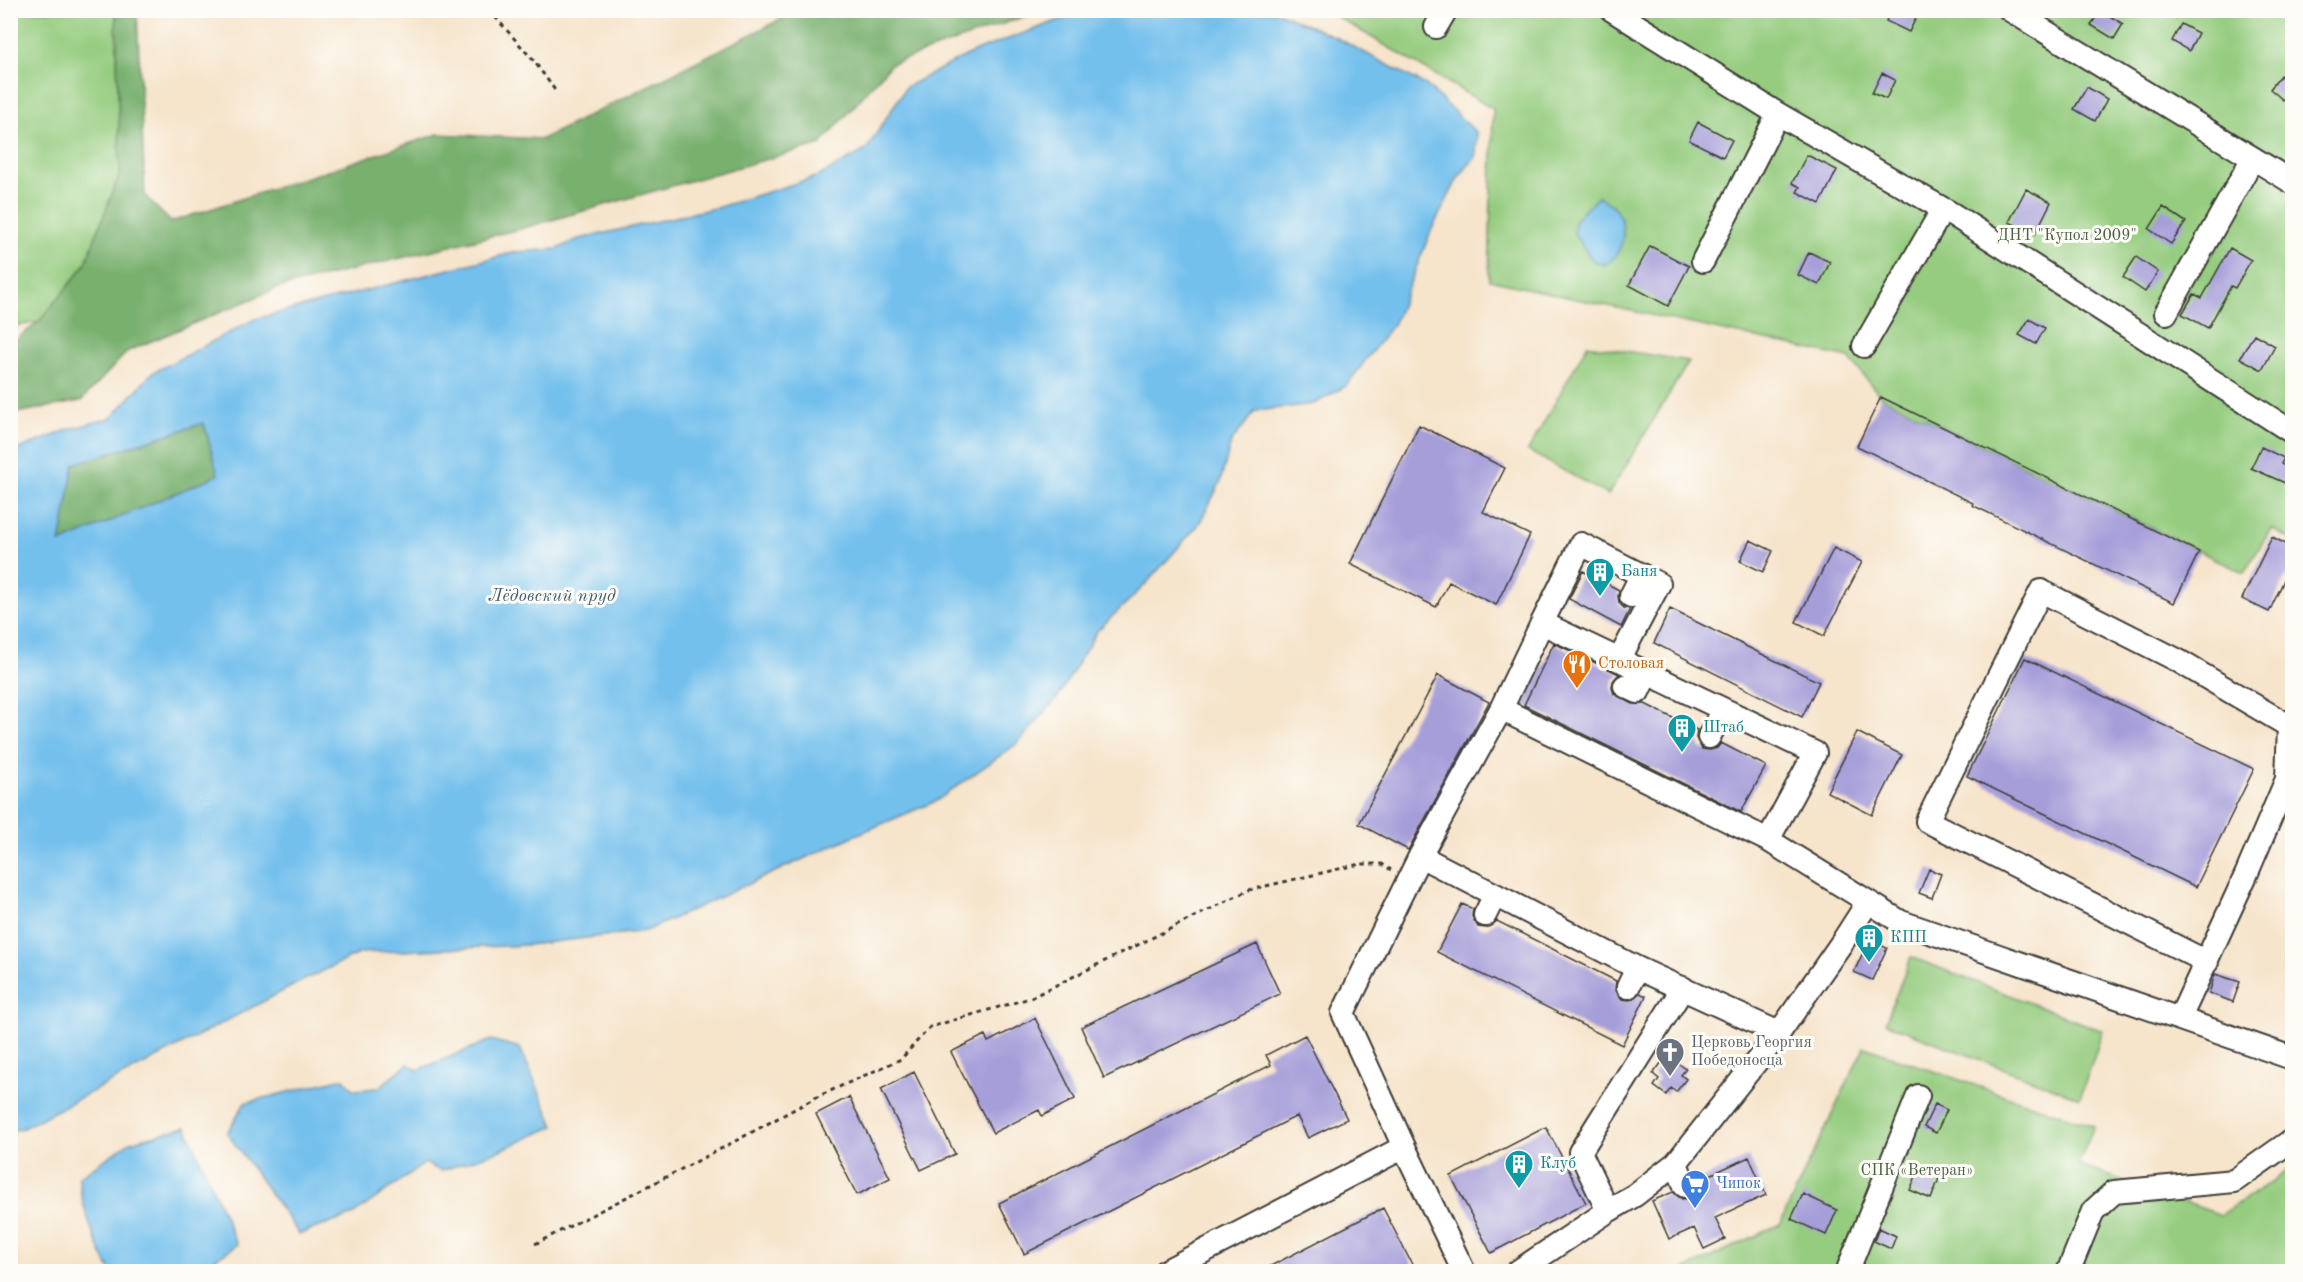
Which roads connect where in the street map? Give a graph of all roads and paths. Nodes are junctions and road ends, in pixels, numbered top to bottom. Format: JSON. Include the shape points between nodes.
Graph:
{"nodes":[{"id":1,"x":489,"y":10,"type":"edge"},
{"id":2,"x":1612,"y":10,"type":"edge"},
{"id":3,"x":2010,"y":10,"type":"edge"},
{"id":4,"x":557,"y":93,"type":"dead end"},
{"id":5,"x":1778,"y":114,"type":"junction"},
{"id":6,"x":2253,"y":158,"type":"junction"},
{"id":7,"x":2292,"y":182,"type":"edge"},
{"id":8,"x":1943,"y":209,"type":"junction"},
{"id":9,"x":1703,"y":261,"type":"dead end"},
{"id":10,"x":2166,"y":313,"type":"dead end"},
{"id":11,"x":1864,"y":346,"type":"dead end"},
{"id":12,"x":2292,"y":432,"type":"edge"},
{"id":13,"x":1542,"y":623,"type":"junction"},
{"id":14,"x":1619,"y":660,"type":"junction"},
{"id":15,"x":1647,"y":673,"type":"junction"},
{"id":16,"x":1624,"y":686,"type":"dead end"},
{"id":17,"x":1500,"y":710,"type":"junction"},
{"id":18,"x":1723,"y":710,"type":"junction"},
{"id":19,"x":1709,"y":737,"type":"dead end"},
{"id":20,"x":1768,"y":840,"type":"junction"},
{"id":21,"x":1420,"y":856,"type":"junction"},
{"id":22,"x":1408,"y":880,"type":"junction"},
{"id":23,"x":1495,"y":895,"type":"junction"},
{"id":24,"x":1868,"y":902,"type":"junction"},
{"id":25,"x":1485,"y":915,"type":"dead end"},
{"id":26,"x":2207,"y":962,"type":"junction"},
{"id":27,"x":1683,"y":988,"type":"junction"},
{"id":28,"x":2180,"y":1018,"type":"junction"},
{"id":29,"x":1779,"y":1033,"type":"junction"},
{"id":30,"x":2292,"y":1058,"type":"edge"},
{"id":31,"x":1918,"y":1096,"type":"dead end"},
{"id":32,"x":2292,"y":1140,"type":"edge"},
{"id":33,"x":1404,"y":1147,"type":"junction"},
{"id":34,"x":1676,"y":1163,"type":"junction"},
{"id":35,"x":1685,"y":1186,"type":"dead end"},
{"id":36,"x":1608,"y":1211,"type":"junction"},
{"id":37,"x":536,"y":1244,"type":"dead end"},
{"id":38,"x":1164,"y":1272,"type":"edge"},
{"id":39,"x":1464,"y":1272,"type":"edge"},
{"id":40,"x":1517,"y":1272,"type":"edge"},
{"id":41,"x":1847,"y":1272,"type":"edge"},
{"id":42,"x":2067,"y":1272,"type":"edge"}],
"edges":[{"from":1,"to":4,"type":"path"},
{"from":2,"to":5,"type":"street"},
{"from":3,"to":6,"type":"street"},
{"from":5,"to":8,"type":"street"},
{"from":5,"to":9,"type":"street"},
{"from":6,"to":7,"type":"street"},
{"from":6,"to":10,"type":"street"},
{"from":8,"to":11,"type":"street"},
{"from":8,"to":12,"type":"street"},
{"from":13,"to":14,"type":"street"},
{"from":13,"to":14,"type":"street","via":[[1571,572],[1581,544],[1636,586],[1659,584]]},
{"from":13,"to":17,"type":"street","via":[[1537,655]]},
{"from":14,"to":15,"type":"street"},
{"from":15,"to":16,"type":"street","via":[[1638,692]]},
{"from":15,"to":18,"type":"street"},
{"from":17,"to":20,"type":"street","via":[[1538,721]]},
{"from":17,"to":21,"type":"street"},
{"from":18,"to":19,"type":"street"},
{"from":18,"to":20,"type":"street","via":[[1815,753]]},
{"from":20,"to":24,"type":"street"},
{"from":21,"to":22,"type":"street"},
{"from":21,"to":23,"type":"street"},
{"from":22,"to":33,"type":"street","via":[[1343,1013]]},
{"from":22,"to":37,"type":"path","via":[[1382,864],[1360,864],[1249,890],[1030,998],[930,1027],[901,1059],[819,1096]]},
{"from":23,"to":25,"type":"street"},
{"from":23,"to":27,"type":"street","via":[[1633,977]]},
{"from":24,"to":28,"type":"street","via":[[1901,922]]},
{"from":24,"to":29,"type":"street"},
{"from":26,"to":26,"type":"street","via":[[2287,779],[2289,726],[2177,660],[2041,591],[1927,820]]},
{"from":26,"to":28,"type":"street"},
{"from":27,"to":29,"type":"street"},
{"from":27,"to":36,"type":"street","via":[[1581,1152],[1577,1165]]},
{"from":28,"to":30,"type":"street"},
{"from":29,"to":34,"type":"street"},
{"from":31,"to":41,"type":"street"},
{"from":32,"to":42,"type":"street","via":[[2234,1182],[2114,1192],[2093,1211]]},
{"from":33,"to":38,"type":"street"},
{"from":33,"to":39,"type":"street"},
{"from":34,"to":35,"type":"street"},
{"from":34,"to":36,"type":"street"},
{"from":36,"to":40,"type":"street"}]}
